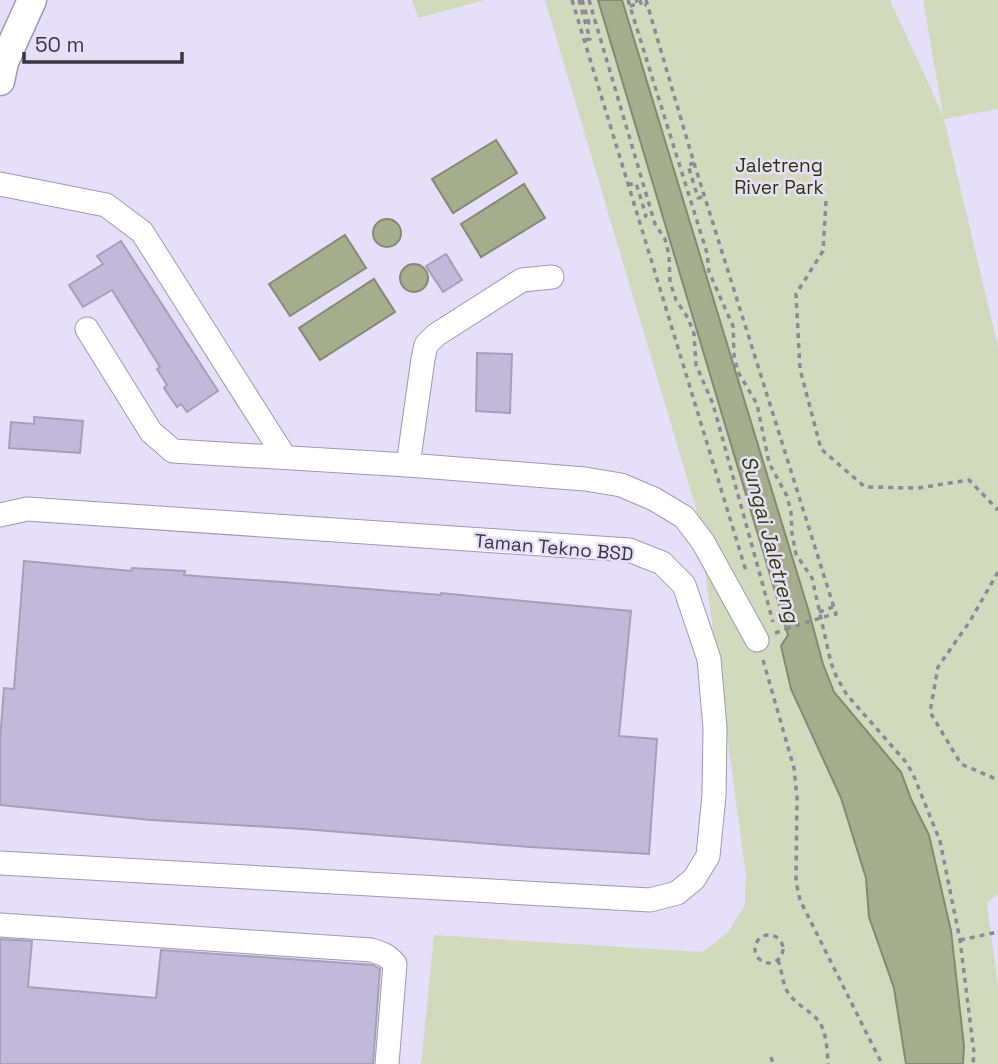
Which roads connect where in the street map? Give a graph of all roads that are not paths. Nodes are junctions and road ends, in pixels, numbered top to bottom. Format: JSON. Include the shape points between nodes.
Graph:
{"nodes":[{"id":1,"x":32,"y":0,"type":"edge"},
{"id":2,"x":0,"y":81,"type":"edge"},
{"id":3,"x":0,"y":184,"type":"edge"},
{"id":4,"x":552,"y":277,"type":"dead end"},
{"id":5,"x":87,"y":329,"type":"dead end"},
{"id":6,"x":284,"y":456,"type":"junction"},
{"id":7,"x":408,"y":465,"type":"junction"},
{"id":8,"x":0,"y":515,"type":"edge"},
{"id":9,"x":767,"y":636,"type":"road end"},
{"id":10,"x":0,"y":863,"type":"edge"},
{"id":11,"x":0,"y":925,"type":"edge"},
{"id":12,"x":387,"y":1064,"type":"edge"}],
"edges":[{"from":1,"to":2,"type":"main road"},
{"from":3,"to":6,"type":"lane","via":[[106,205],[142,232]]},
{"from":4,"to":7,"type":"lane","via":[[522,280],[426,345]]},
{"from":5,"to":6,"type":"lane","via":[[151,432],[173,451]]},
{"from":6,"to":7,"type":"lane"},
{"from":7,"to":9,"type":"lane","via":[[585,479],[621,485],[654,499],[684,517]]},
{"from":8,"to":10,"type":"lane","name":"Taman Tekno BSD","via":[[27,509],[629,550],[662,562],[684,585],[709,659],[715,729],[708,856],[694,879],[677,893],[650,900]]},
{"from":11,"to":12,"type":"lane","via":[[382,953],[395,964]]}]}
